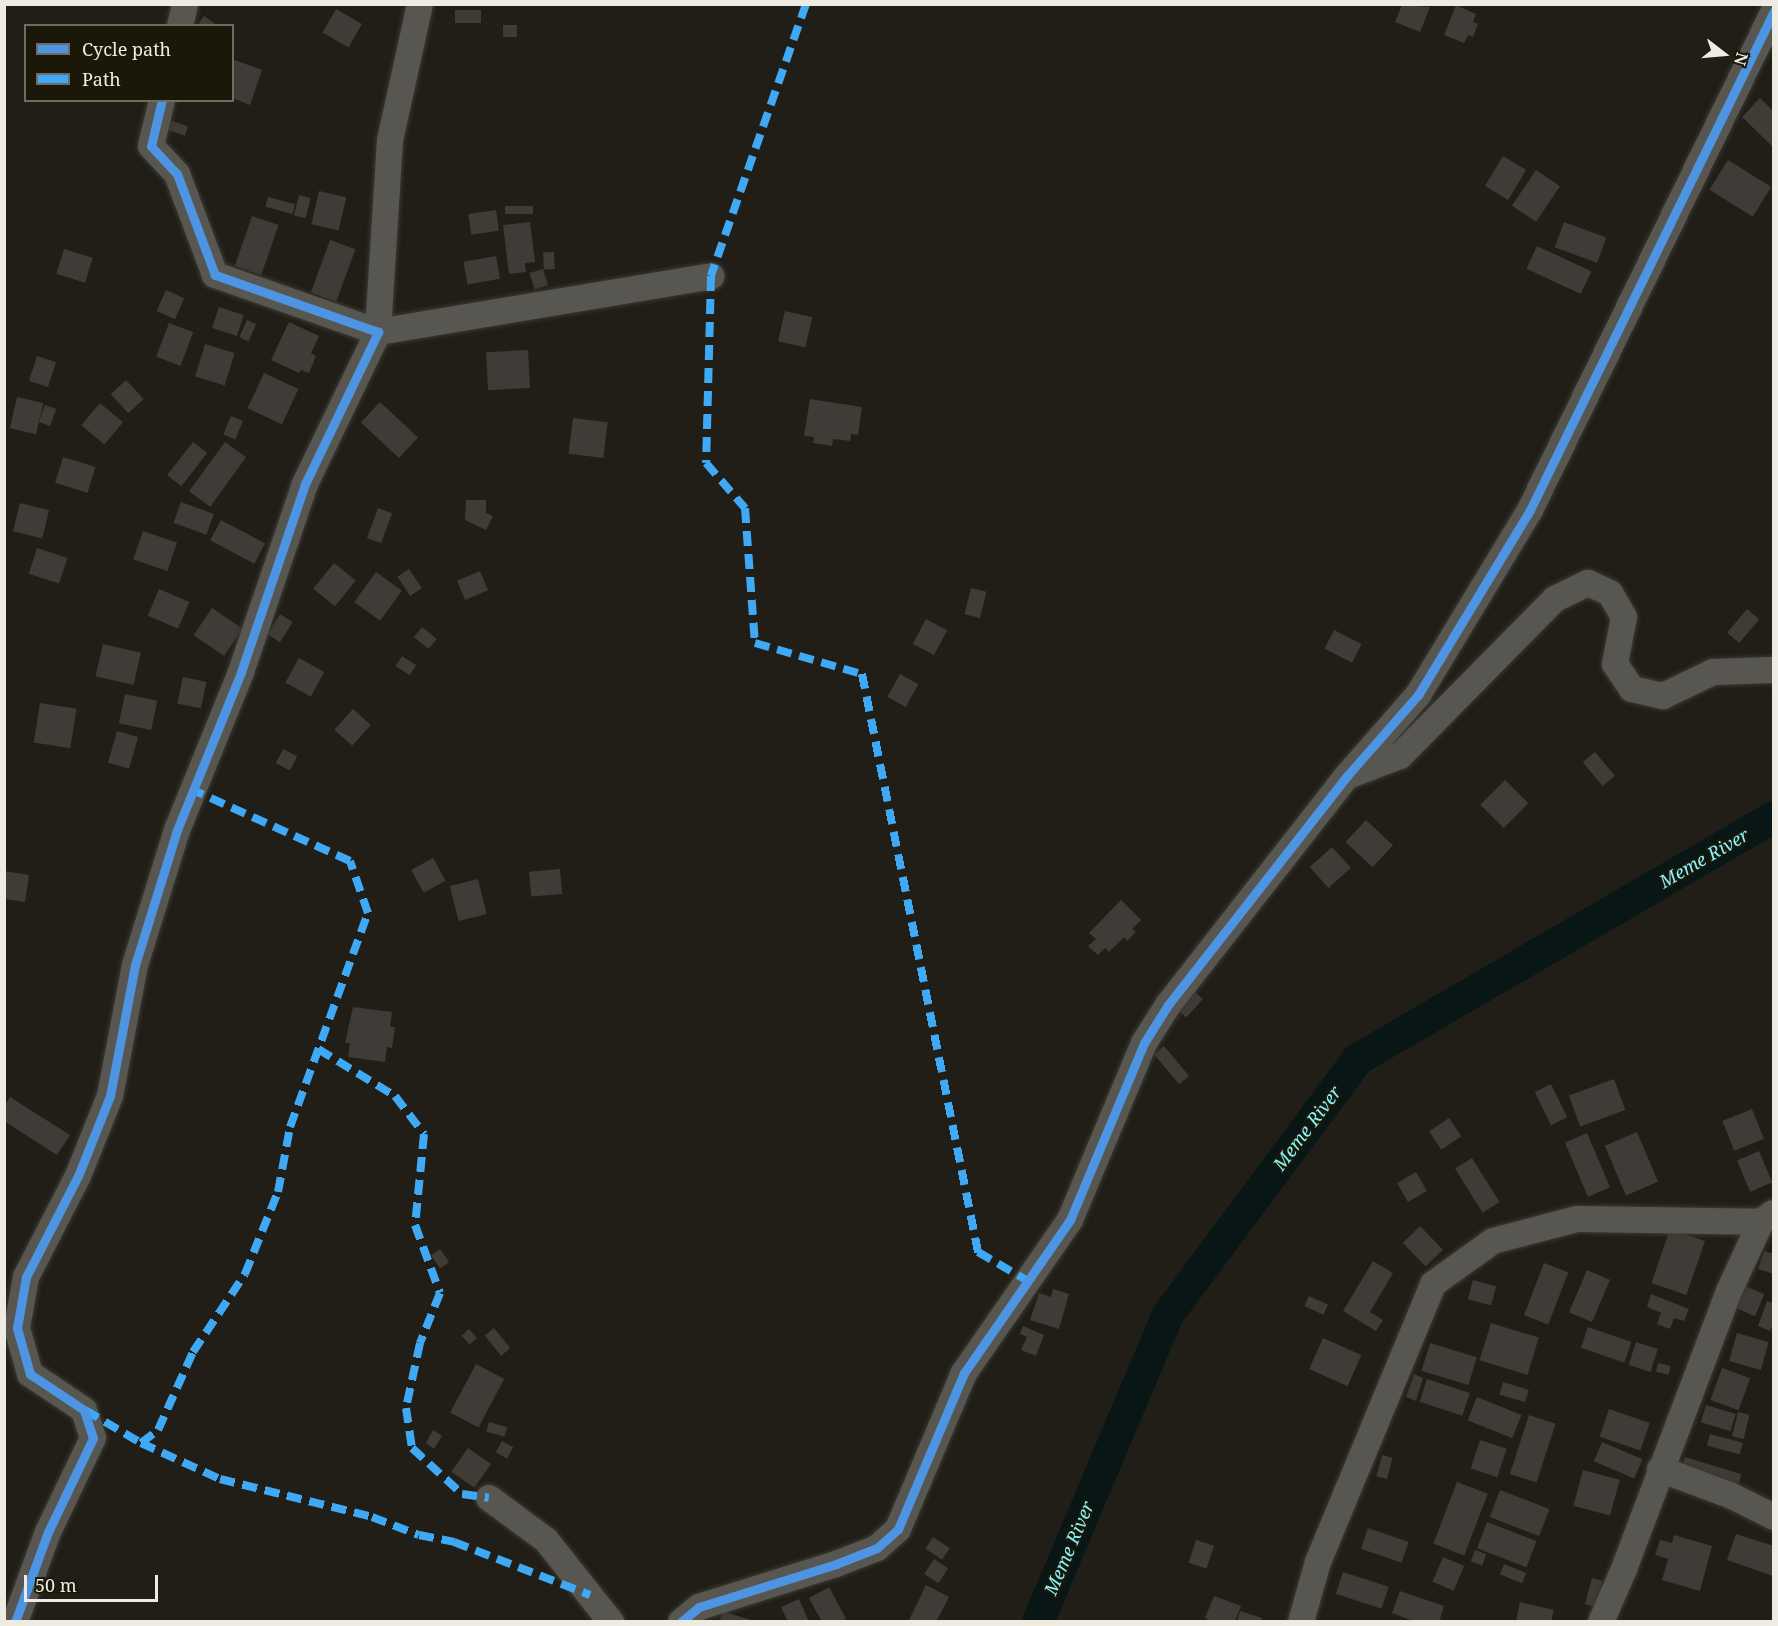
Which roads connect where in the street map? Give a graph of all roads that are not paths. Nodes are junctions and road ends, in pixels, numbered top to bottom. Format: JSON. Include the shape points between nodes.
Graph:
{"nodes":[{"id":1,"x":185,"y":4,"type":"edge"},
{"id":2,"x":420,"y":4,"type":"edge"},
{"id":3,"x":1773,"y":11,"type":"edge"},
{"id":4,"x":180,"y":24,"type":"edge"},
{"id":5,"x":162,"y":102,"type":"edge"},
{"id":6,"x":711,"y":276,"type":"dead end"},
{"id":7,"x":378,"y":332,"type":"junction"},
{"id":8,"x":1773,"y":670,"type":"edge"},
{"id":9,"x":1347,"y":776,"type":"junction"},
{"id":10,"x":1767,"y":1217,"type":"edge"},
{"id":11,"x":1660,"y":1469,"type":"junction"},
{"id":12,"x":489,"y":1498,"type":"dead end"},
{"id":13,"x":1773,"y":1517,"type":"edge"},
{"id":14,"x":15,"y":1622,"type":"edge"},
{"id":15,"x":611,"y":1622,"type":"edge"},
{"id":16,"x":681,"y":1622,"type":"edge"},
{"id":17,"x":1301,"y":1622,"type":"edge"},
{"id":18,"x":1601,"y":1622,"type":"edge"}],
"edges":[{"from":1,"to":4,"type":"street"},
{"from":2,"to":7,"type":"street","via":[[390,140]]},
{"from":3,"to":9,"type":"street","via":[[1530,510],[1418,694]]},
{"from":5,"to":7,"type":"street","via":[[151,146],[177,174],[215,275]]},
{"from":6,"to":7,"type":"street"},
{"from":7,"to":14,"type":"street","via":[[305,484],[241,672],[177,830],[135,965],[110,1096],[78,1176],[26,1277],[17,1328],[30,1374],[84,1410],[93,1438],[48,1532]]},
{"from":8,"to":9,"type":"street","via":[[1713,672],[1663,696],[1632,689],[1615,664],[1624,617],[1610,593],[1588,583],[1555,599],[1400,756]]},
{"from":9,"to":16,"type":"street","via":[[1168,1005],[1144,1043],[1070,1220],[964,1373],[898,1528],[877,1548],[699,1607]]},
{"from":10,"to":11,"type":"street","via":[[1729,1291]]},
{"from":10,"to":17,"type":"street","via":[[1577,1219],[1493,1241],[1433,1284],[1318,1562]]},
{"from":11,"to":13,"type":"street","via":[[1732,1496]]},
{"from":11,"to":18,"type":"street"},
{"from":12,"to":15,"type":"street","via":[[546,1540]]}]}
